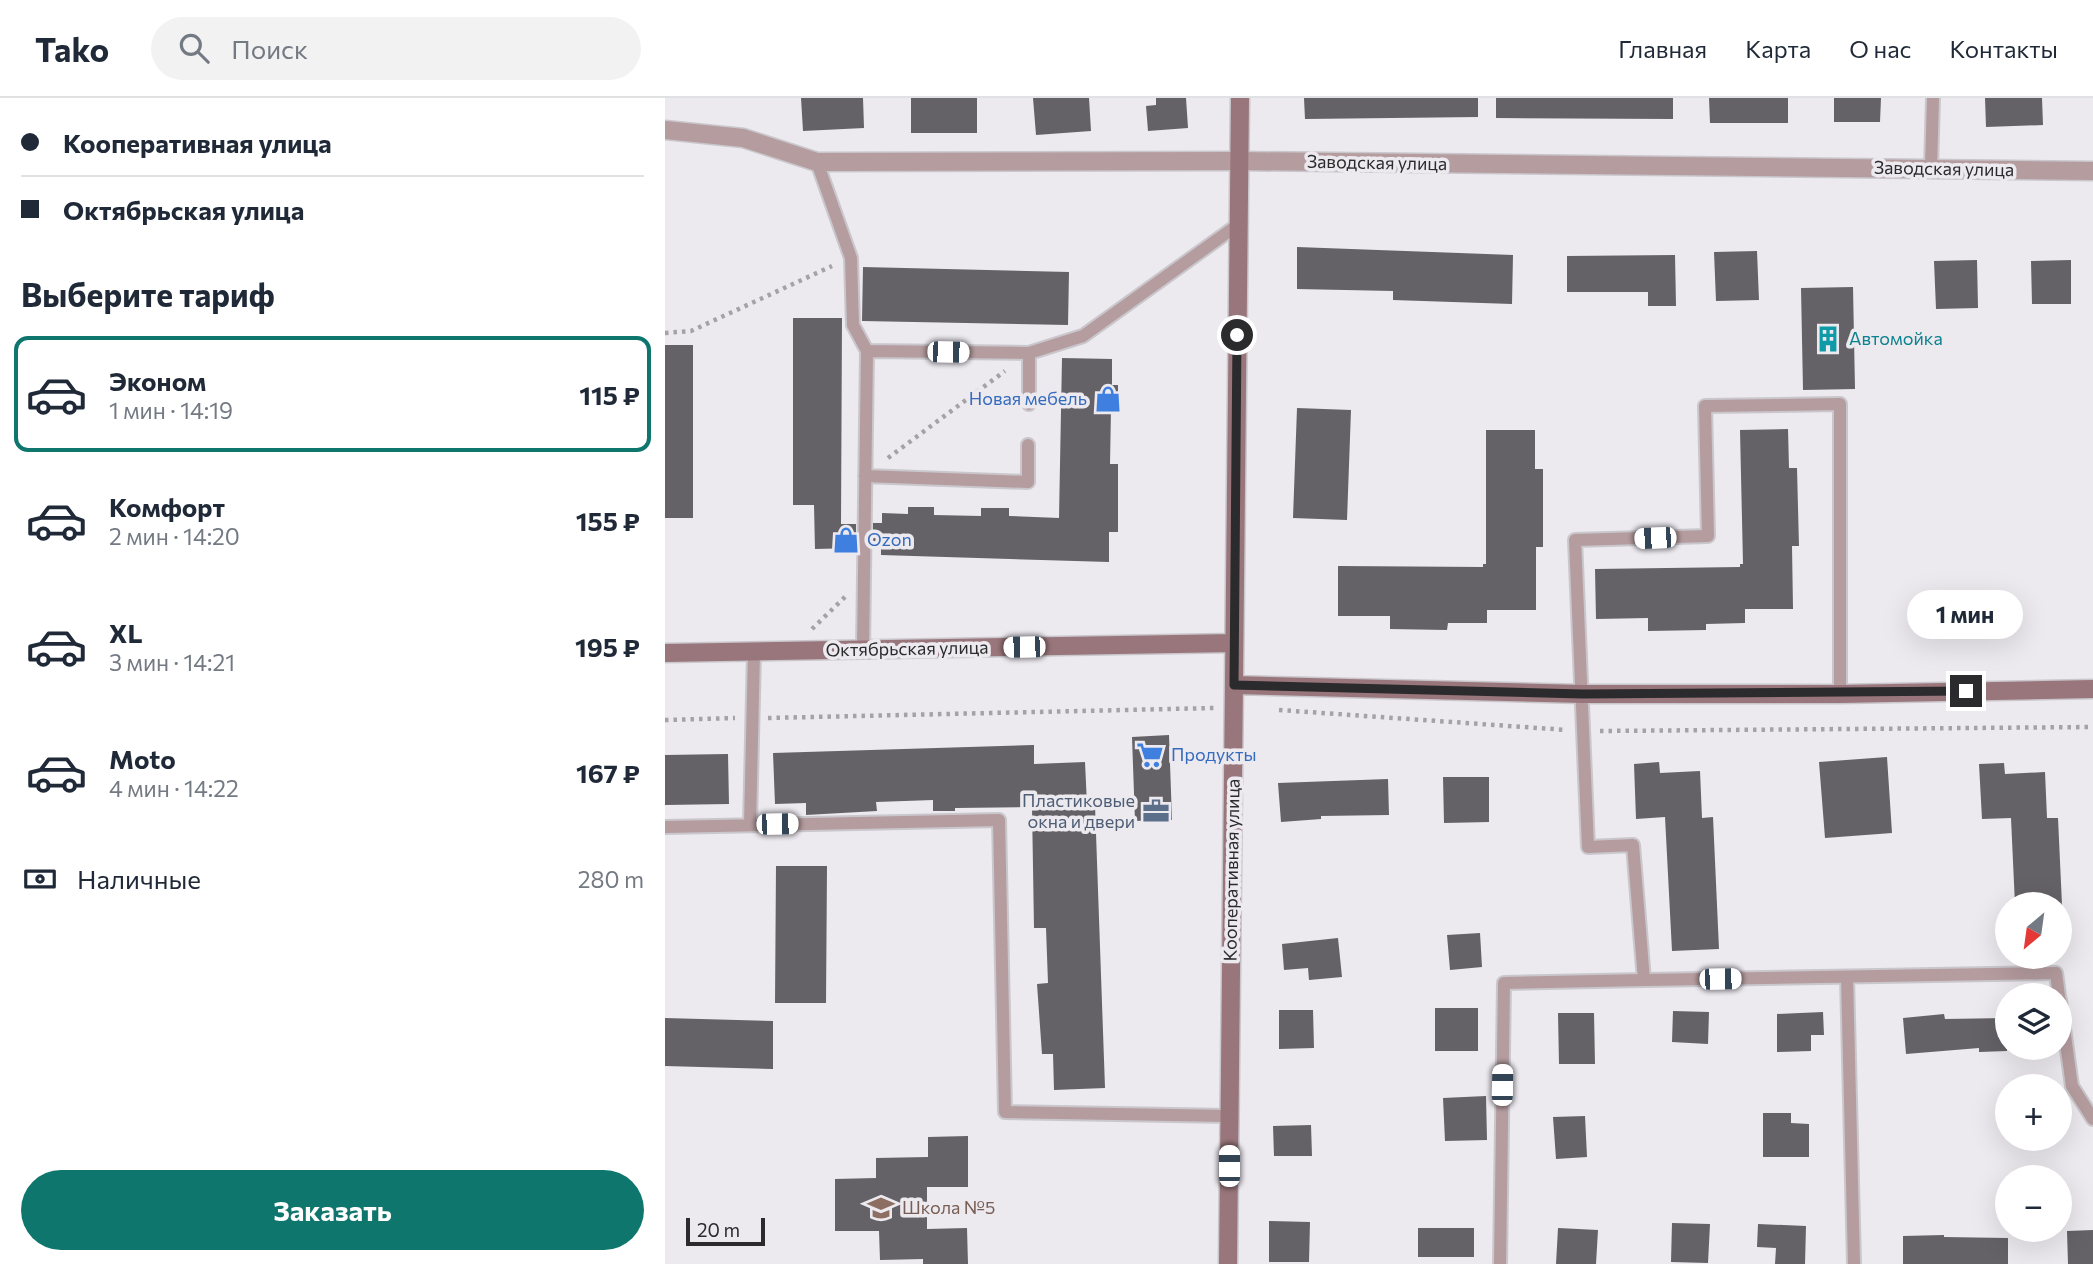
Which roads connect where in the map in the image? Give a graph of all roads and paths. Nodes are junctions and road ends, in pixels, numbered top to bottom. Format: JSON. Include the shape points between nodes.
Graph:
{"nodes":[{"id":1,"x":1240,"y":98,"type":"edge"},
{"id":2,"x":1933,"y":98,"type":"edge"},
{"id":3,"x":665,"y":130,"type":"edge"},
{"id":4,"x":817,"y":162,"type":"junction"},
{"id":5,"x":1239,"y":162,"type":"junction"},
{"id":6,"x":1931,"y":167,"type":"junction"},
{"id":7,"x":2093,"y":171,"type":"edge"},
{"id":8,"x":1239,"y":223,"type":"junction"},
{"id":9,"x":851,"y":258,"type":"junction"},
{"id":10,"x":665,"y":333,"type":"edge"},
{"id":11,"x":867,"y":351,"type":"junction"},
{"id":12,"x":1029,"y":353,"type":"junction"},
{"id":13,"x":1029,"y":404,"type":"dead end"},
{"id":14,"x":1028,"y":445,"type":"dead end"},
{"id":15,"x":865,"y":475,"type":"junction"},
{"id":16,"x":864,"y":578,"type":"junction"},
{"id":17,"x":1234,"y":643,"type":"junction"},
{"id":18,"x":863,"y":650,"type":"junction"},
{"id":19,"x":754,"y":652,"type":"junction"},
{"id":20,"x":789,"y":652,"type":"junction"},
{"id":21,"x":665,"y":653,"type":"edge"},
{"id":22,"x":1234,"y":685,"type":"junction"},
{"id":23,"x":2093,"y":689,"type":"edge"},
{"id":24,"x":1583,"y":694,"type":"junction"},
{"id":25,"x":1840,"y":694,"type":"junction"},
{"id":26,"x":1234,"y":707,"type":"junction"},
{"id":27,"x":1274,"y":710,"type":"dead end"},
{"id":28,"x":753,"y":718,"type":"junction"},
{"id":29,"x":665,"y":720,"type":"edge"},
{"id":30,"x":2093,"y":727,"type":"edge"},
{"id":31,"x":1584,"y":731,"type":"junction"},
{"id":32,"x":750,"y":825,"type":"junction"},
{"id":33,"x":665,"y":827,"type":"edge"},
{"id":34,"x":1847,"y":977,"type":"junction"},
{"id":35,"x":1644,"y":980,"type":"junction"},
{"id":36,"x":2057,"y":983,"type":"edge"},
{"id":37,"x":2068,"y":1060,"type":"edge"},
{"id":38,"x":1229,"y":1116,"type":"junction"},
{"id":39,"x":2093,"y":1119,"type":"edge"},
{"id":40,"x":1228,"y":1264,"type":"edge"},
{"id":41,"x":1500,"y":1264,"type":"edge"},
{"id":42,"x":1854,"y":1264,"type":"edge"}],
"edges":[{"from":1,"to":5,"type":"street","name":"Кооперативная улица"},
{"from":2,"to":6,"type":"lane"},
{"from":3,"to":4,"type":"street","name":"Заводская улица","via":[[743,138]]},
{"from":4,"to":5,"type":"street","name":"Заводская улица"},
{"from":4,"to":9,"type":"lane"},
{"from":5,"to":6,"type":"street","name":"Заводская улица"},
{"from":5,"to":8,"type":"street","name":"Кооперативная улица"},
{"from":6,"to":7,"type":"street","name":"Заводская улица"},
{"from":8,"to":12,"type":"lane","via":[[1083,336]]},
{"from":8,"to":17,"type":"street","name":"Кооперативная улица"},
{"from":9,"to":10,"type":"path","via":[[691,331]]},
{"from":9,"to":11,"type":"lane","via":[[853,325]]},
{"from":11,"to":12,"type":"lane"},
{"from":11,"to":15,"type":"lane"},
{"from":12,"to":13,"type":"lane"},
{"from":12,"to":15,"type":"path"},
{"from":14,"to":15,"type":"lane","via":[[1028,482]]},
{"from":15,"to":16,"type":"lane"},
{"from":16,"to":18,"type":"lane"},
{"from":16,"to":20,"type":"path"},
{"from":17,"to":18,"type":"street","name":"Октябрьская улица"},
{"from":17,"to":22,"type":"street","name":"Кооперативная улица"},
{"from":18,"to":20,"type":"street","name":"Октябрьская улица"},
{"from":19,"to":20,"type":"street","name":"Октябрьская улица"},
{"from":19,"to":21,"type":"street","name":"Октябрьская улица"},
{"from":19,"to":28,"type":"lane"},
{"from":22,"to":24,"type":"street"},
{"from":22,"to":26,"type":"street","name":"Кооперативная улица"},
{"from":23,"to":25,"type":"street"},
{"from":24,"to":25,"type":"street"},
{"from":24,"to":25,"type":"lane","via":[[1575,540],[1708,536],[1705,406],[1840,404]]},
{"from":24,"to":31,"type":"lane"},
{"from":26,"to":28,"type":"path"},
{"from":26,"to":38,"type":"street","name":"Кооперативная улица"},
{"from":27,"to":31,"type":"path"},
{"from":28,"to":29,"type":"path"},
{"from":28,"to":32,"type":"lane"},
{"from":30,"to":31,"type":"path"},
{"from":31,"to":35,"type":"lane","via":[[1588,847],[1633,845]]},
{"from":32,"to":33,"type":"lane"},
{"from":32,"to":38,"type":"lane","via":[[999,820],[1005,1112]]},
{"from":34,"to":35,"type":"lane"},
{"from":34,"to":36,"type":"lane","via":[[2056,973]]},
{"from":34,"to":42,"type":"lane"},
{"from":35,"to":41,"type":"lane","via":[[1504,982]]},
{"from":37,"to":39,"type":"lane","via":[[2072,1086]]},
{"from":38,"to":40,"type":"street","name":"Кооперативная улица"}]}
